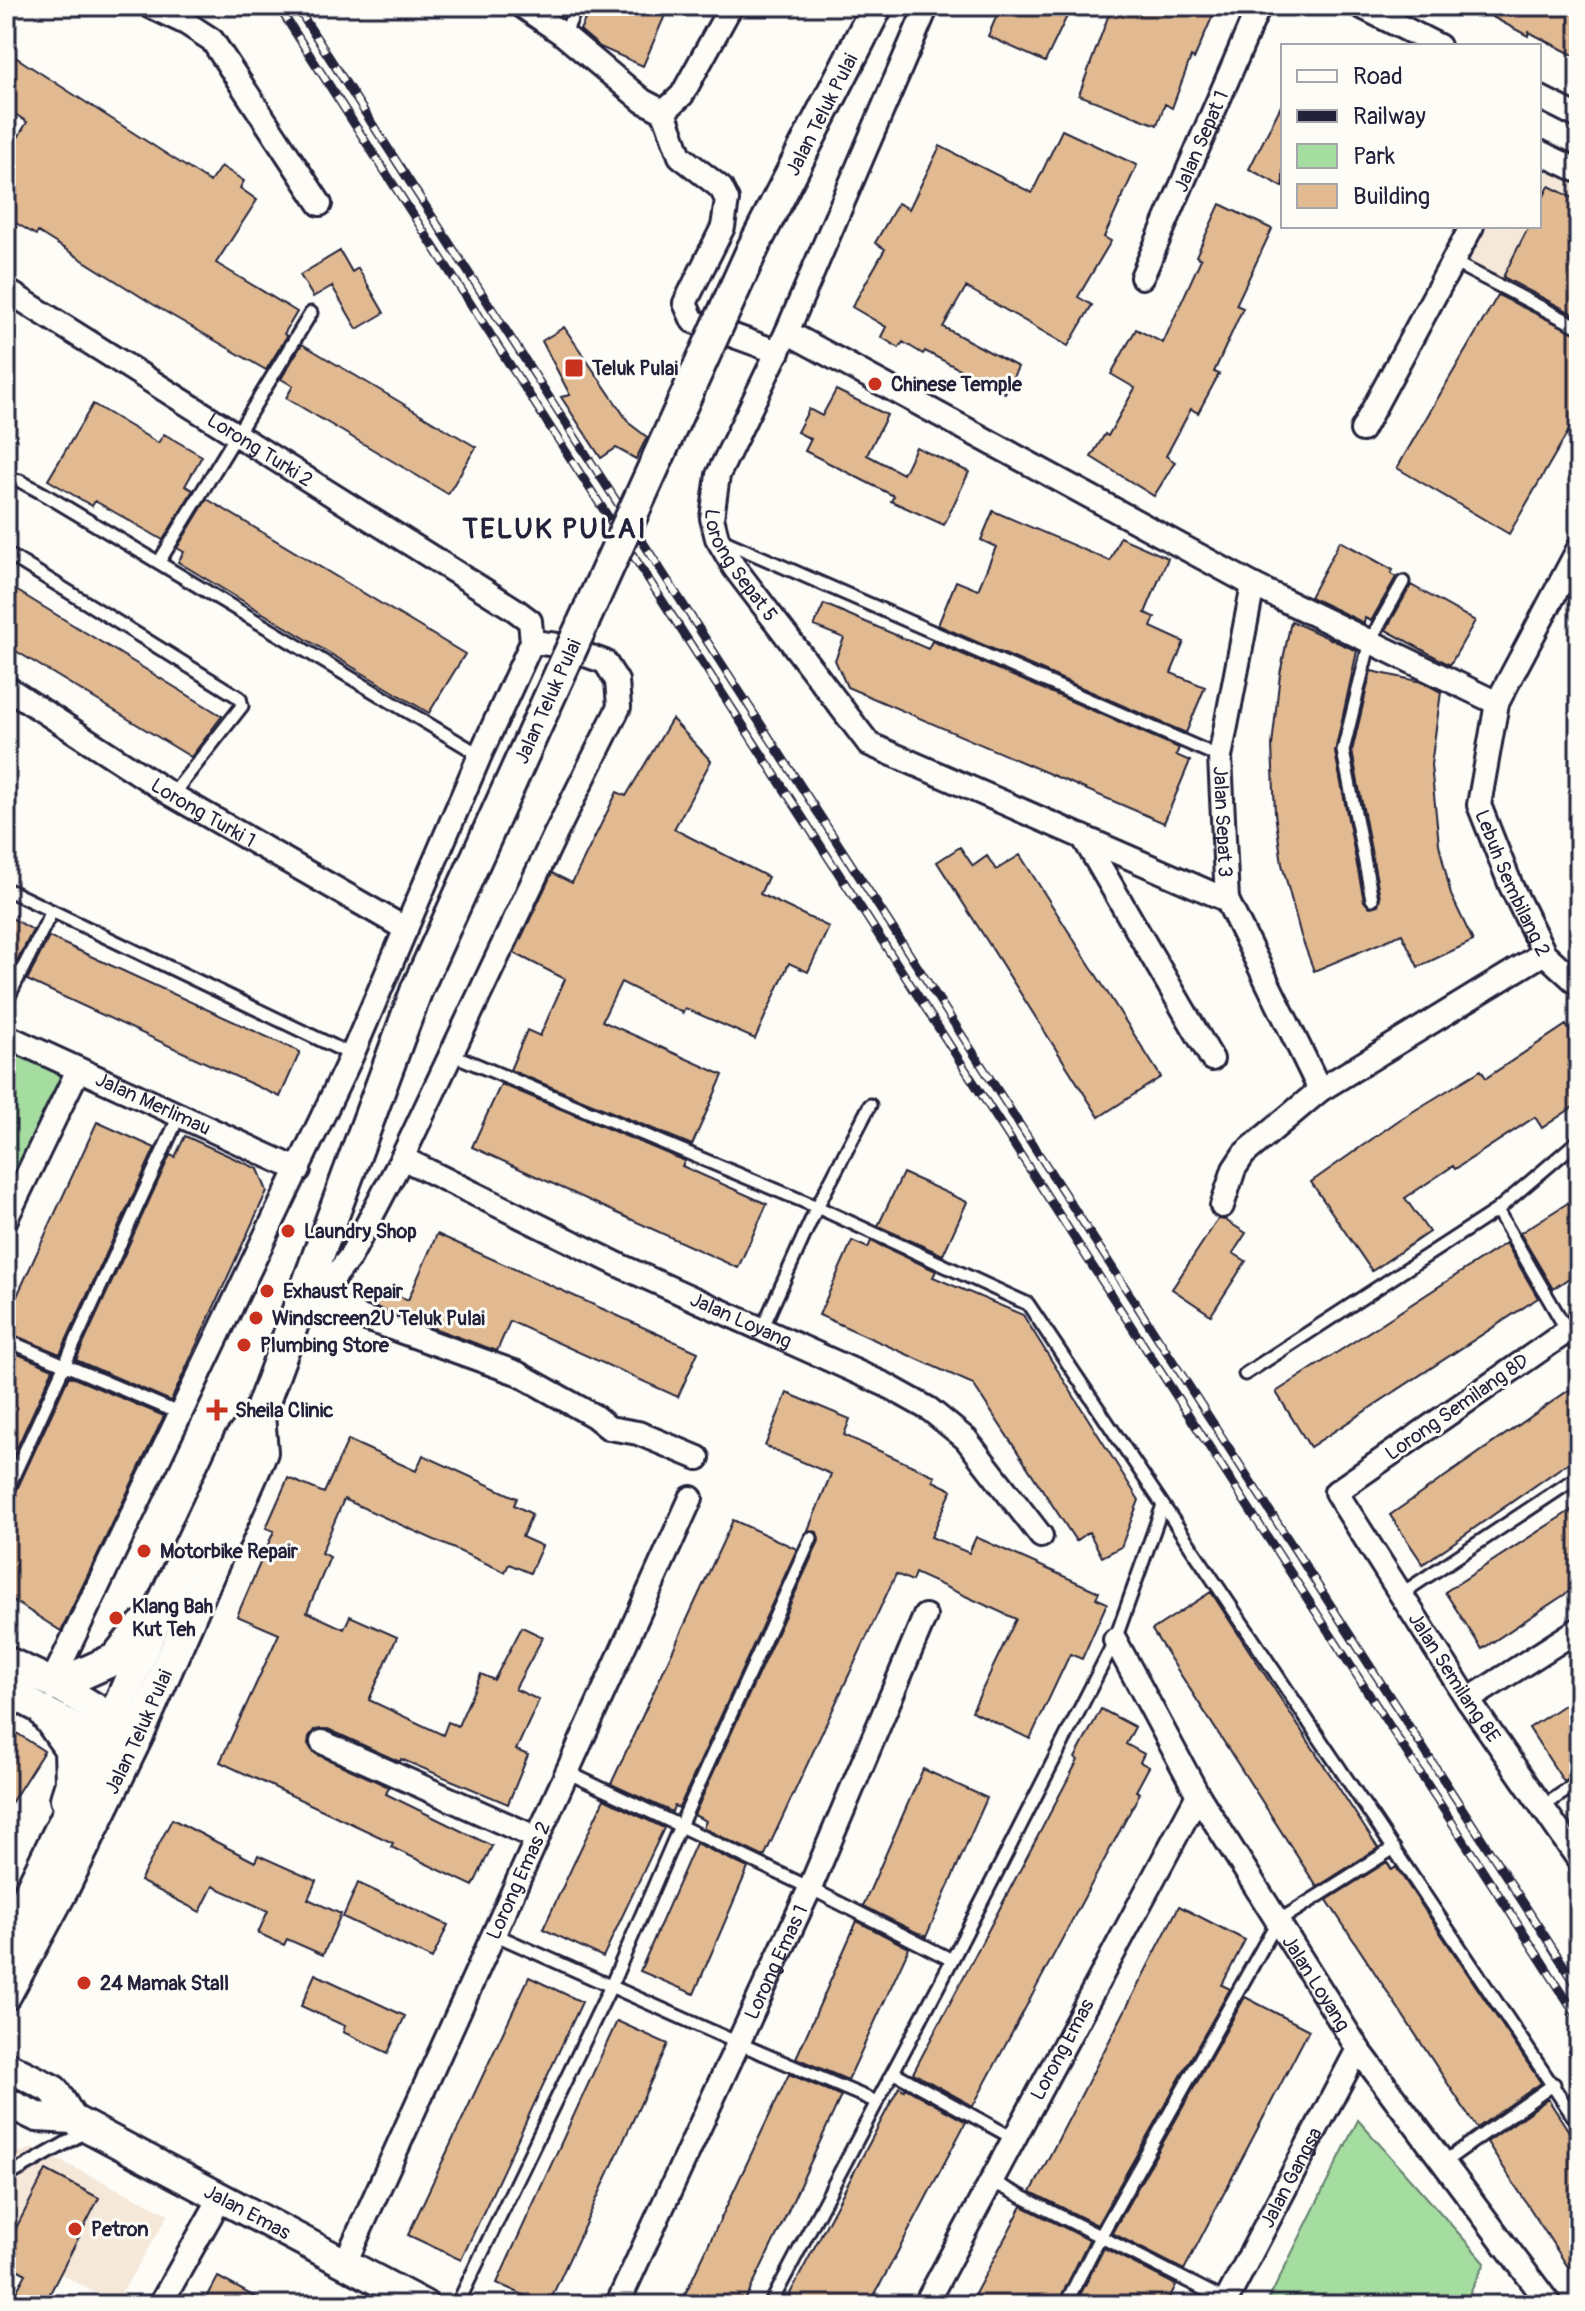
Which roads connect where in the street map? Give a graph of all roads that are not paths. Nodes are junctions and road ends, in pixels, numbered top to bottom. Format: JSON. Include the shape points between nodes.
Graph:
{"nodes":[{"id":1,"x":150,"y":6,"type":"edge"},
{"id":2,"x":522,"y":6,"type":"edge"},
{"id":3,"x":577,"y":6,"type":"edge"},
{"id":4,"x":731,"y":6,"type":"edge"},
{"id":5,"x":877,"y":6,"type":"edge"},
{"id":6,"x":927,"y":6,"type":"edge"},
{"id":7,"x":1259,"y":6,"type":"edge"},
{"id":8,"x":1360,"y":6,"type":"edge"},
{"id":9,"x":564,"y":35,"type":"junction"},
{"id":10,"x":1435,"y":44,"type":"edge"},
{"id":11,"x":1541,"y":98,"type":"edge"},
{"id":12,"x":664,"y":112,"type":"junction"},
{"id":13,"x":1579,"y":117,"type":"edge"},
{"id":14,"x":1541,"y":153,"type":"edge"},
{"id":15,"x":1579,"y":171,"type":"edge"},
{"id":16,"x":320,"y":204,"type":"dead end"},
{"id":17,"x":1471,"y":228,"type":"edge"},
{"id":18,"x":1453,"y":262,"type":"junction"},
{"id":19,"x":1142,"y":277,"type":"dead end"},
{"id":20,"x":6,"y":290,"type":"edge"},
{"id":21,"x":311,"y":313,"type":"dead end"},
{"id":22,"x":1579,"y":327,"type":"edge"},
{"id":23,"x":782,"y":342,"type":"junction"},
{"id":24,"x":1362,"y":430,"type":"dead end"},
{"id":25,"x":238,"y":436,"type":"junction"},
{"id":26,"x":6,"y":479,"type":"edge"},
{"id":27,"x":717,"y":538,"type":"junction"},
{"id":28,"x":6,"y":553,"type":"edge"},
{"id":29,"x":1577,"y":558,"type":"edge"},
{"id":30,"x":159,"y":562,"type":"junction"},
{"id":31,"x":1403,"y":582,"type":"dead end"},
{"id":32,"x":1253,"y":585,"type":"junction"},
{"id":33,"x":1370,"y":641,"type":"junction"},
{"id":34,"x":532,"y":642,"type":"junction"},
{"id":35,"x":6,"y":687,"type":"edge"},
{"id":36,"x":1497,"y":703,"type":"junction"},
{"id":37,"x":480,"y":755,"type":"junction"},
{"id":38,"x":1220,"y":757,"type":"junction"},
{"id":39,"x":172,"y":795,"type":"junction"},
{"id":40,"x":1083,"y":837,"type":"junction"},
{"id":41,"x":6,"y":889,"type":"edge"},
{"id":42,"x":1372,"y":899,"type":"dead end"},
{"id":43,"x":1227,"y":900,"type":"junction"},
{"id":44,"x":52,"y":911,"type":"junction"},
{"id":45,"x":406,"y":929,"type":"junction"},
{"id":46,"x":1544,"y":953,"type":"junction"},
{"id":47,"x":1579,"y":985,"type":"edge"},
{"id":48,"x":6,"y":1002,"type":"edge"},
{"id":49,"x":6,"y":1036,"type":"edge"},
{"id":50,"x":451,"y":1054,"type":"junction"},
{"id":51,"x":352,"y":1055,"type":"junction"},
{"id":52,"x":1212,"y":1059,"type":"dead end"},
{"id":53,"x":78,"y":1070,"type":"junction"},
{"id":54,"x":1320,"y":1090,"type":"junction"},
{"id":55,"x":870,"y":1105,"type":"dead end"},
{"id":56,"x":179,"y":1116,"type":"junction"},
{"id":57,"x":1579,"y":1140,"type":"edge"},
{"id":58,"x":402,"y":1158,"type":"junction"},
{"id":59,"x":299,"y":1170,"type":"junction"},
{"id":60,"x":1222,"y":1206,"type":"dead end"},
{"id":61,"x":817,"y":1207,"type":"junction"},
{"id":62,"x":1497,"y":1210,"type":"junction"},
{"id":63,"x":6,"y":1219,"type":"edge"},
{"id":64,"x":316,"y":1301,"type":"junction"},
{"id":65,"x":1573,"y":1327,"type":"edge"},
{"id":66,"x":762,"y":1329,"type":"junction"},
{"id":67,"x":288,"y":1337,"type":"junction"},
{"id":68,"x":6,"y":1340,"type":"edge"},
{"id":69,"x":1579,"y":1351,"type":"edge"},
{"id":70,"x":63,"y":1365,"type":"junction"},
{"id":71,"x":1245,"y":1374,"type":"dead end"},
{"id":72,"x":181,"y":1414,"type":"junction"},
{"id":73,"x":259,"y":1415,"type":"junction"},
{"id":74,"x":698,"y":1458,"type":"dead end"},
{"id":75,"x":1579,"y":1476,"type":"edge"},
{"id":76,"x":6,"y":1492,"type":"edge"},
{"id":77,"x":1336,"y":1492,"type":"joint"},
{"id":78,"x":691,"y":1498,"type":"dead end"},
{"id":79,"x":1163,"y":1505,"type":"junction"},
{"id":80,"x":1041,"y":1536,"type":"dead end"},
{"id":81,"x":811,"y":1538,"type":"dead end"},
{"id":82,"x":167,"y":1594,"type":"junction"},
{"id":83,"x":1401,"y":1594,"type":"junction"},
{"id":84,"x":925,"y":1616,"type":"dead end"},
{"id":85,"x":1579,"y":1629,"type":"edge"},
{"id":86,"x":1115,"y":1640,"type":"junction"},
{"id":87,"x":6,"y":1661,"type":"edge"},
{"id":88,"x":54,"y":1683,"type":"junction"},
{"id":89,"x":6,"y":1690,"type":"edge"},
{"id":90,"x":1468,"y":1700,"type":"junction"},
{"id":91,"x":44,"y":1712,"type":"junction"},
{"id":92,"x":120,"y":1738,"type":"junction"},
{"id":93,"x":322,"y":1742,"type":"dead end"},
{"id":94,"x":567,"y":1772,"type":"junction"},
{"id":95,"x":1579,"y":1782,"type":"edge"},
{"id":96,"x":1198,"y":1795,"type":"junction"},
{"id":97,"x":1542,"y":1807,"type":"junction"},
{"id":98,"x":680,"y":1826,"type":"junction"},
{"id":99,"x":537,"y":1838,"type":"junction"},
{"id":100,"x":1394,"y":1848,"type":"junction"},
{"id":101,"x":1579,"y":1860,"type":"edge"},
{"id":102,"x":42,"y":1870,"type":"junction"},
{"id":103,"x":810,"y":1888,"type":"junction"},
{"id":104,"x":1277,"y":1922,"type":"junction"},
{"id":105,"x":494,"y":1934,"type":"junction"},
{"id":106,"x":6,"y":1940,"type":"edge"},
{"id":107,"x":952,"y":1960,"type":"junction"},
{"id":108,"x":611,"y":1986,"type":"junction"},
{"id":109,"x":6,"y":1994,"type":"edge"},
{"id":110,"x":738,"y":2043,"type":"junction"},
{"id":111,"x":1358,"y":2049,"type":"junction"},
{"id":112,"x":6,"y":2066,"type":"edge"},
{"id":113,"x":893,"y":2072,"type":"junction"},
{"id":114,"x":1554,"y":2084,"type":"junction"},
{"id":115,"x":6,"y":2102,"type":"edge"},
{"id":116,"x":877,"y":2102,"type":"junction"},
{"id":117,"x":82,"y":2124,"type":"junction"},
{"id":118,"x":1579,"y":2125,"type":"edge"},
{"id":119,"x":1013,"y":2138,"type":"junction"},
{"id":120,"x":1444,"y":2162,"type":"junction"},
{"id":121,"x":6,"y":2177,"type":"edge"},
{"id":122,"x":991,"y":2181,"type":"junction"},
{"id":123,"x":221,"y":2197,"type":"junction"},
{"id":124,"x":1100,"y":2237,"type":"junction"},
{"id":125,"x":345,"y":2263,"type":"junction"},
{"id":126,"x":1226,"y":2303,"type":"edge"},
{"id":127,"x":160,"y":2305,"type":"edge"},
{"id":128,"x":424,"y":2305,"type":"edge"},
{"id":129,"x":457,"y":2305,"type":"edge"},
{"id":130,"x":617,"y":2305,"type":"edge"},
{"id":131,"x":770,"y":2305,"type":"edge"},
{"id":132,"x":925,"y":2305,"type":"edge"},
{"id":133,"x":1065,"y":2305,"type":"edge"},
{"id":134,"x":1550,"y":2305,"type":"edge"}],
"edges":[{"from":1,"to":16,"type":"street","via":[[212,40]]},
{"from":2,"to":9,"type":"street"},
{"from":3,"to":9,"type":"lane"},
{"from":4,"to":12,"type":"street","via":[[682,95]]},
{"from":5,"to":67,"type":"main road","name":"Jalan Teluk Pulai","bridge":true,"via":[[753,248],[417,989]]},
{"from":6,"to":23,"type":"street","name":"Lorong Sepat 5"},
{"from":7,"to":19,"type":"street","name":"Jalan Sepat 1"},
{"from":8,"to":10,"type":"street"},
{"from":9,"to":12,"type":"street","via":[[643,101]]},
{"from":11,"to":13,"type":"street"},
{"from":12,"to":23,"type":"street","via":[[680,156],[721,188],[727,200],[723,227],[685,303],[693,321]]},
{"from":14,"to":15,"type":"street"},
{"from":17,"to":18,"type":"street"},
{"from":18,"to":22,"type":"lane"},
{"from":18,"to":24,"type":"street"},
{"from":20,"to":25,"type":"street","name":"Lorong Turki 2"},
{"from":21,"to":25,"type":"lane"},
{"from":23,"to":27,"type":"street","name":"Lorong Sepat 5","via":[[718,475],[712,518]]},
{"from":23,"to":32,"type":"street"},
{"from":25,"to":30,"type":"lane"},
{"from":25,"to":34,"type":"street","name":"Lorong Turki 2","via":[[514,609],[530,621]]},
{"from":26,"to":30,"type":"lane","via":[[44,494]]},
{"from":27,"to":38,"type":"lane"},
{"from":27,"to":40,"type":"street","name":"Lorong Sepat 5","via":[[869,744]]},
{"from":28,"to":39,"type":"lane","via":[[240,698],[242,706]]},
{"from":29,"to":36,"type":"street","name":"Lebuh Sembilang 2"},
{"from":30,"to":37,"type":"lane"},
{"from":31,"to":33,"type":"lane"},
{"from":32,"to":33,"type":"street"},
{"from":32,"to":38,"type":"street","name":"Jalan Sepat 3"},
{"from":33,"to":36,"type":"street"},
{"from":33,"to":42,"type":"lane","via":[[1343,751]]},
{"from":34,"to":37,"type":"street"},
{"from":34,"to":50,"type":"street","via":[[605,662],[617,681],[619,707]]},
{"from":35,"to":39,"type":"street","name":"Lorong Turki 1"},
{"from":36,"to":46,"type":"street","name":"Lebuh Sembilang 2","via":[[1479,805]]},
{"from":37,"to":45,"type":"street"},
{"from":38,"to":43,"type":"street","name":"Jalan Sepat 3"},
{"from":39,"to":45,"type":"street","name":"Lorong Turki 1"},
{"from":40,"to":43,"type":"street","name":"Lorong Sepat 5"},
{"from":40,"to":52,"type":"street"},
{"from":41,"to":44,"type":"lane"},
{"from":43,"to":54,"type":"street","name":"Jalan Sepat 3"},
{"from":44,"to":48,"type":"lane"},
{"from":44,"to":51,"type":"lane"},
{"from":45,"to":51,"type":"street"},
{"from":46,"to":47,"type":"street","name":"Lebuh Sembilang 2"},
{"from":46,"to":54,"type":"street"},
{"from":49,"to":53,"type":"street","name":"Jalan Merlimau"},
{"from":50,"to":58,"type":"street"},
{"from":50,"to":61,"type":"lane"},
{"from":51,"to":59,"type":"street"},
{"from":53,"to":56,"type":"street","name":"Jalan Merlimau"},
{"from":53,"to":63,"type":"street"},
{"from":54,"to":60,"type":"street","via":[[1244,1154]]},
{"from":55,"to":61,"type":"lane"},
{"from":56,"to":59,"type":"street","name":"Jalan Merlimau"},
{"from":56,"to":70,"type":"lane"},
{"from":57,"to":62,"type":"lane"},
{"from":58,"to":64,"type":"street","via":[[350,1257]]},
{"from":58,"to":66,"type":"street","name":"Jalan Loyang"},
{"from":59,"to":72,"type":"street"},
{"from":61,"to":66,"type":"lane"},
{"from":61,"to":79,"type":"lane","via":[[1028,1304]]},
{"from":62,"to":65,"type":"lane"},
{"from":62,"to":71,"type":"lane"},
{"from":64,"to":67,"type":"street"},
{"from":64,"to":74,"type":"street","via":[[517,1373],[609,1428],[638,1433]]},
{"from":65,"to":69,"type":"lane"},
{"from":65,"to":77,"type":"street","name":"Lorong Semilang 8D"},
{"from":66,"to":80,"type":"street","name":"Jalan Loyang","via":[[929,1409],[966,1439]]},
{"from":67,"to":73,"type":"main road","name":"Jalan Teluk Pulai"},
{"from":68,"to":70,"type":"lane"},
{"from":70,"to":72,"type":"lane"},
{"from":70,"to":76,"type":"lane"},
{"from":72,"to":88,"type":"street"},
{"from":73,"to":82,"type":"main road","name":"Jalan Teluk Pulai","via":[[239,1441]]},
{"from":73,"to":92,"type":"main road","name":"Jalan Teluk Pulai","via":[[262,1452]]},
{"from":75,"to":83,"type":"lane"},
{"from":77,"to":83,"type":"street","name":"Jalan Semilang 8E"},
{"from":78,"to":94,"type":"street","name":"Lorong Emas 2"},
{"from":79,"to":86,"type":"lane"},
{"from":79,"to":100,"type":"lane"},
{"from":81,"to":98,"type":"lane"},
{"from":82,"to":88,"type":"main road","via":[[115,1659]]},
{"from":82,"to":92,"type":"main road","name":"Jalan Teluk Pulai"},
{"from":83,"to":90,"type":"street","name":"Jalan Semilang 8E"},
{"from":84,"to":103,"type":"street","name":"Lorong Emas 1"},
{"from":85,"to":90,"type":"street"},
{"from":86,"to":96,"type":"street","name":"Jalan Loyang"},
{"from":86,"to":107,"type":"lane"},
{"from":87,"to":88,"type":"street"},
{"from":88,"to":92,"type":"street"},
{"from":89,"to":91,"type":"street"},
{"from":90,"to":97,"type":"street","name":"Jalan Semilang 8E"},
{"from":91,"to":92,"type":"street"},
{"from":91,"to":102,"type":"main road","via":[[70,1749],[71,1783]]},
{"from":92,"to":102,"type":"main road","name":"Jalan Teluk Pulai"},
{"from":92,"to":109,"type":"main road","name":"Jalan Teluk Pulai","via":[[64,1887]]},
{"from":93,"to":99,"type":"street"},
{"from":94,"to":98,"type":"lane"},
{"from":94,"to":99,"type":"street","name":"Lorong Emas 2"},
{"from":95,"to":97,"type":"lane"},
{"from":96,"to":104,"type":"street","name":"Jalan Loyang"},
{"from":96,"to":119,"type":"street","name":"Lorong Emas"},
{"from":97,"to":101,"type":"street","name":"Jalan Semilang 8E"},
{"from":98,"to":103,"type":"lane"},
{"from":98,"to":108,"type":"lane"},
{"from":99,"to":105,"type":"street","name":"Lorong Emas 2"},
{"from":100,"to":104,"type":"lane"},
{"from":100,"to":114,"type":"lane"},
{"from":102,"to":106,"type":"main road","name":"Jalan Teluk Pulai"},
{"from":103,"to":107,"type":"lane"},
{"from":103,"to":110,"type":"street","name":"Lorong Emas 1"},
{"from":104,"to":111,"type":"street","name":"Jalan Loyang"},
{"from":104,"to":124,"type":"lane"},
{"from":105,"to":108,"type":"lane"},
{"from":105,"to":125,"type":"street","name":"Lorong Emas 2"},
{"from":107,"to":113,"type":"lane"},
{"from":108,"to":110,"type":"lane"},
{"from":108,"to":129,"type":"lane"},
{"from":110,"to":116,"type":"lane"},
{"from":110,"to":130,"type":"street","name":"Lorong Emas 1"},
{"from":111,"to":120,"type":"street","name":"Jalan Loyang"},
{"from":111,"to":126,"type":"street","name":"Jalan Gangsa"},
{"from":112,"to":117,"type":"street","via":[[54,2090]]},
{"from":113,"to":116,"type":"lane"},
{"from":113,"to":119,"type":"lane"},
{"from":114,"to":118,"type":"lane"},
{"from":114,"to":120,"type":"lane"},
{"from":115,"to":117,"type":"street","via":[[37,2117]]},
{"from":116,"to":131,"type":"lane"},
{"from":117,"to":121,"type":"lane"},
{"from":117,"to":123,"type":"street","name":"Jalan Emas"},
{"from":119,"to":122,"type":"street","name":"Lorong Emas"},
{"from":120,"to":134,"type":"street","name":"Jalan Loyang"},
{"from":122,"to":124,"type":"lane"},
{"from":122,"to":132,"type":"street","name":"Lorong Emas"},
{"from":123,"to":125,"type":"street","name":"Jalan Emas"},
{"from":123,"to":127,"type":"street"},
{"from":124,"to":126,"type":"lane"},
{"from":124,"to":133,"type":"lane"},
{"from":125,"to":128,"type":"street","name":"Jalan Emas"}]}
